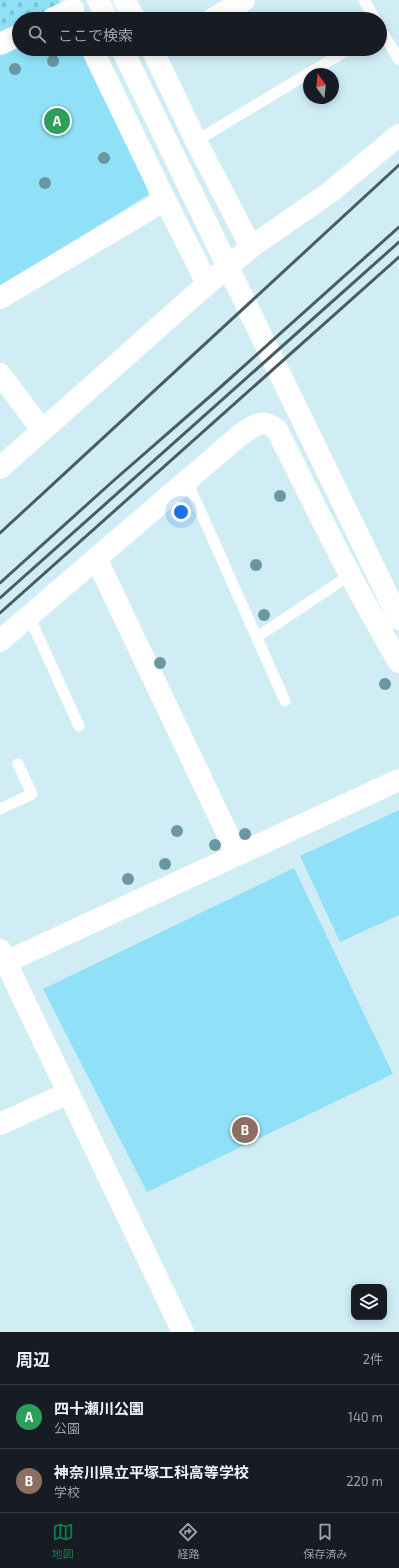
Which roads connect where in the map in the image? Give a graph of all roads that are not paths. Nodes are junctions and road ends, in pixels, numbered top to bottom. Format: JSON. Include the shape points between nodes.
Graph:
{"nodes":[{"id":1,"x":98,"y":0,"type":"edge"},
{"id":2,"x":124,"y":0,"type":"edge"},
{"id":3,"x":244,"y":0,"type":"edge"},
{"id":4,"x":364,"y":0,"type":"edge"},
{"id":5,"x":104,"y":12,"type":"edge"},
{"id":6,"x":131,"y":12,"type":"edge"},
{"id":7,"x":224,"y":12,"type":"edge"},
{"id":8,"x":371,"y":12,"type":"edge"},
{"id":9,"x":12,"y":38,"type":"edge"},
{"id":10,"x":387,"y":40,"type":"edge"},
{"id":11,"x":0,"y":44,"type":"edge"},
{"id":12,"x":95,"y":56,"type":"edge"},
{"id":13,"x":125,"y":56,"type":"edge"},
{"id":14,"x":159,"y":56,"type":"edge"},
{"id":15,"x":337,"y":56,"type":"edge"},
{"id":16,"x":399,"y":60,"type":"edge"},
{"id":17,"x":399,"y":135,"type":"edge"},
{"id":18,"x":196,"y":141,"type":"junction"},
{"id":19,"x":165,"y":200,"type":"junction"},
{"id":20,"x":251,"y":247,"type":"junction"},
{"id":21,"x":207,"y":284,"type":"junction"},
{"id":22,"x":0,"y":298,"type":"edge"},
{"id":23,"x":0,"y":374,"type":"edge"},
{"id":24,"x":42,"y":430,"type":"junction"},
{"id":25,"x":0,"y":468,"type":"edge"},
{"id":26,"x":187,"y":481,"type":"junction"},
{"id":27,"x":96,"y":558,"type":"junction"},
{"id":28,"x":350,"y":575,"type":"junction"},
{"id":29,"x":29,"y":616,"type":"junction"},
{"id":30,"x":399,"y":619,"type":"edge"},
{"id":31,"x":257,"y":637,"type":"junction"},
{"id":32,"x":0,"y":641,"type":"edge"},
{"id":33,"x":399,"y":662,"type":"edge"},
{"id":34,"x":285,"y":701,"type":"dead end"},
{"id":35,"x":79,"y":726,"type":"dead end"},
{"id":36,"x":18,"y":764,"type":"dead end"},
{"id":37,"x":399,"y":780,"type":"edge"},
{"id":38,"x":0,"y":809,"type":"edge"},
{"id":39,"x":237,"y":854,"type":"junction"},
{"id":40,"x":3,"y":956,"type":"edge"},
{"id":41,"x":68,"y":1093,"type":"junction"},
{"id":42,"x":0,"y":1124,"type":"edge"},
{"id":43,"x":183,"y":1332,"type":"edge"}],
"edges":[{"from":1,"to":5,"type":"street"},
{"from":2,"to":6,"type":"street"},
{"from":3,"to":7,"type":"street"},
{"from":4,"to":8,"type":"lane"},
{"from":9,"to":11,"type":"street"},
{"from":10,"to":16,"type":"lane"},
{"from":12,"to":19,"type":"street"},
{"from":13,"to":30,"type":"street"},
{"from":14,"to":18,"type":"street"},
{"from":15,"to":18,"type":"lane"},
{"from":17,"to":20,"type":"street","via":[[329,193]]},
{"from":18,"to":20,"type":"street"},
{"from":19,"to":21,"type":"street"},
{"from":19,"to":22,"type":"street"},
{"from":20,"to":21,"type":"street"},
{"from":21,"to":24,"type":"street"},
{"from":23,"to":24,"type":"street"},
{"from":24,"to":25,"type":"street"},
{"from":26,"to":27,"type":"street"},
{"from":26,"to":28,"type":"street","via":[[245,432],[263,423],[272,425],[277,430]]},
{"from":26,"to":31,"type":"lane"},
{"from":27,"to":29,"type":"street"},
{"from":27,"to":39,"type":"street"},
{"from":28,"to":31,"type":"lane"},
{"from":28,"to":33,"type":"street"},
{"from":29,"to":32,"type":"street"},
{"from":29,"to":35,"type":"lane"},
{"from":31,"to":34,"type":"lane"},
{"from":36,"to":38,"type":"lane","via":[[32,794]]},
{"from":37,"to":39,"type":"street"},
{"from":39,"to":40,"type":"street"},
{"from":40,"to":41,"type":"street"},
{"from":41,"to":42,"type":"street"},
{"from":41,"to":43,"type":"street"}]}
